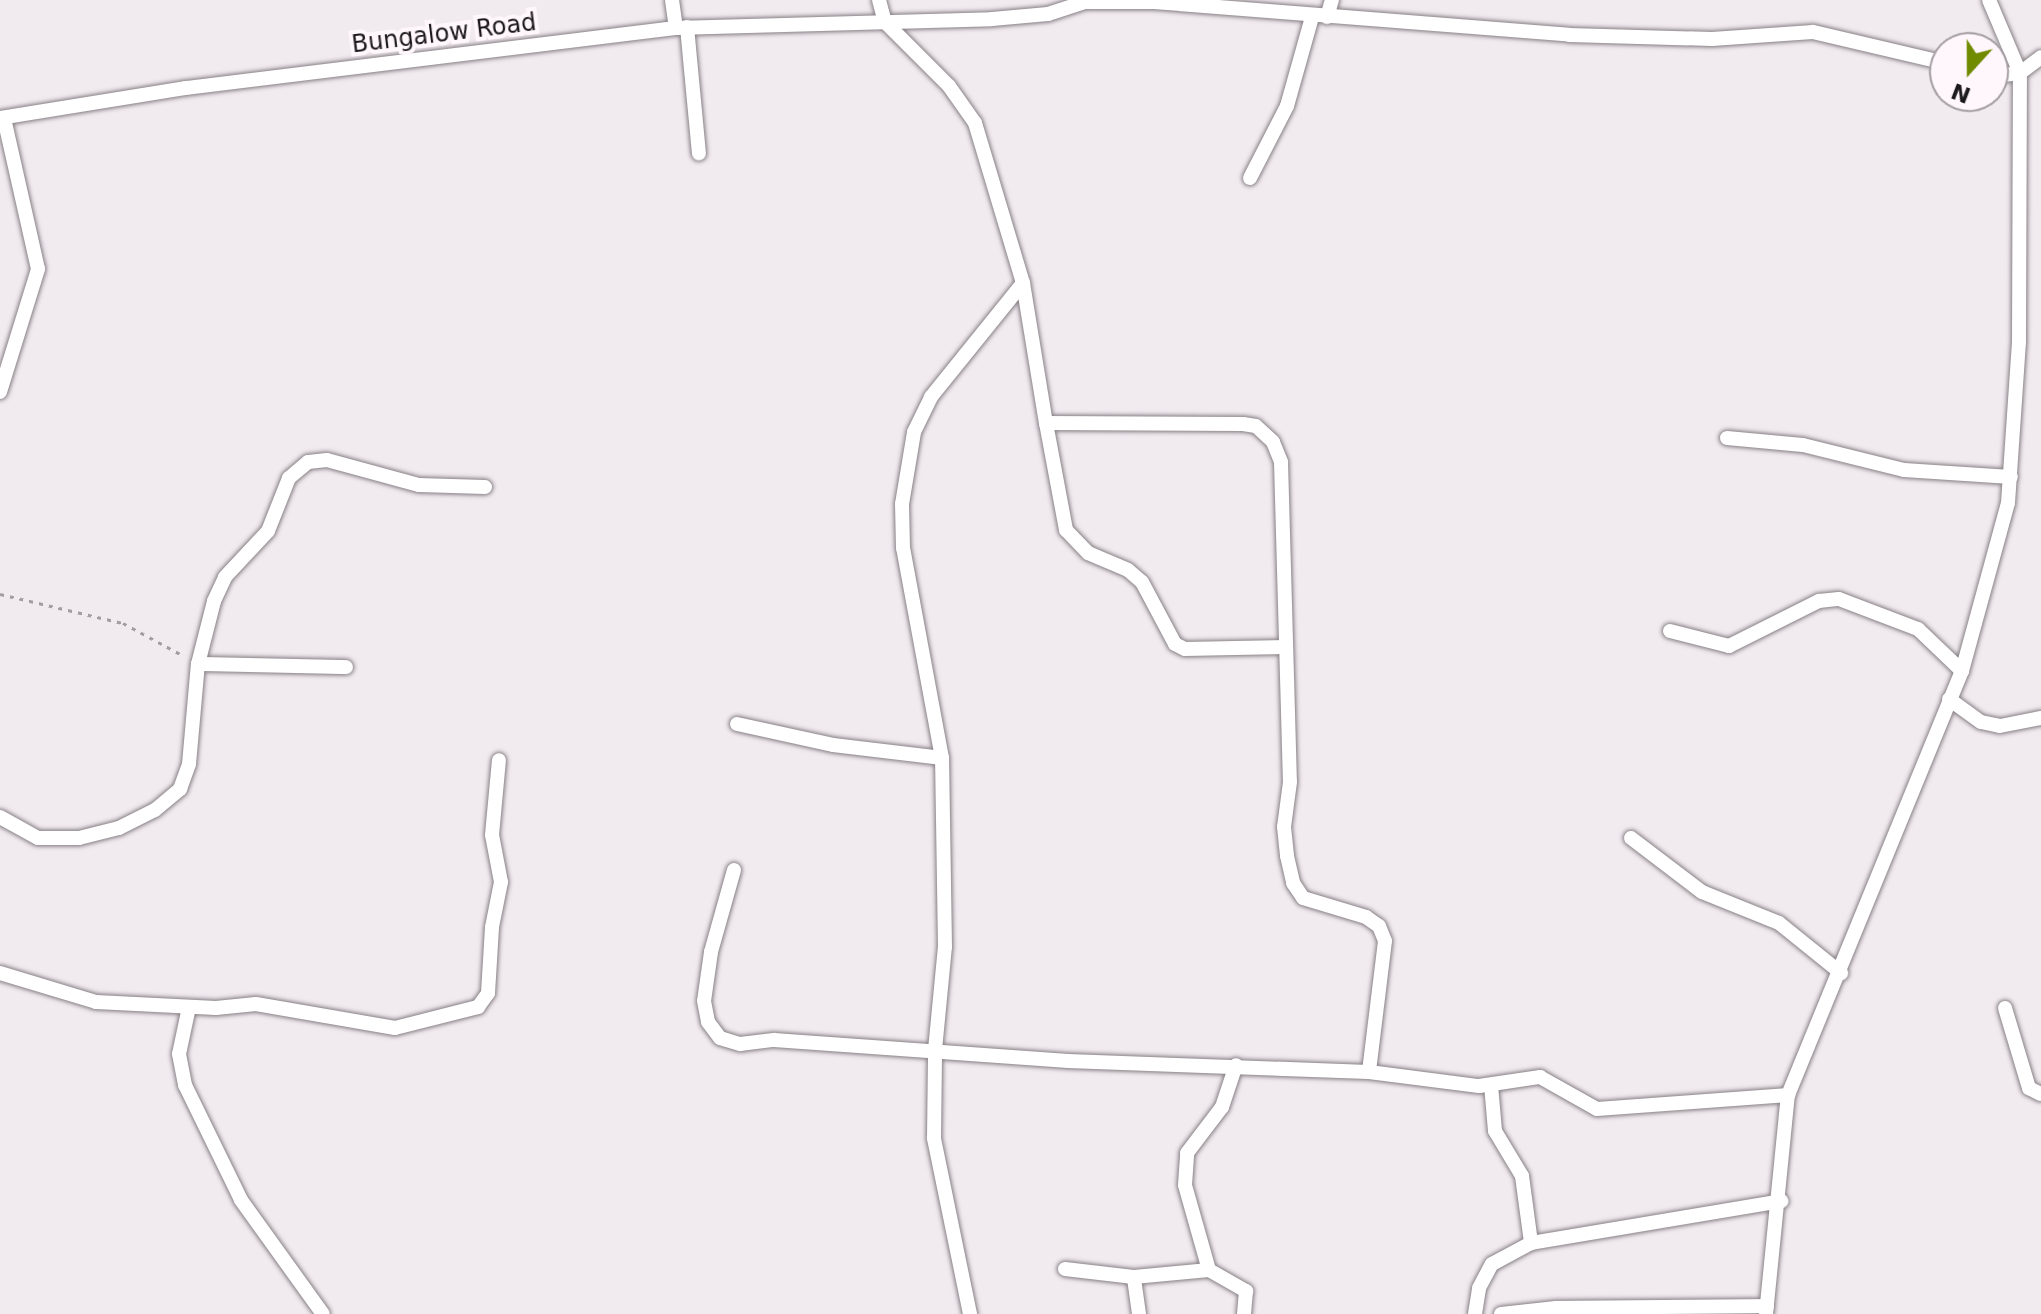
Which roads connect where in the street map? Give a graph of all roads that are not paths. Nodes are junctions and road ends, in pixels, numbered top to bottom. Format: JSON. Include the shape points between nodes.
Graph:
{"nodes":[{"id":1,"x":672,"y":0,"type":"edge"},
{"id":2,"x":879,"y":0,"type":"edge"},
{"id":3,"x":1332,"y":0,"type":"edge"},
{"id":4,"x":1989,"y":0,"type":"edge"},
{"id":5,"x":1086,"y":1,"type":"edge"},
{"id":6,"x":1319,"y":17,"type":"junction"},
{"id":7,"x":885,"y":22,"type":"junction"},
{"id":8,"x":682,"y":28,"type":"junction"},
{"id":9,"x":2041,"y":57,"type":"edge"},
{"id":10,"x":1929,"y":59,"type":"edge"},
{"id":11,"x":2020,"y":73,"type":"junction"},
{"id":12,"x":2009,"y":74,"type":"edge"},
{"id":13,"x":2,"y":118,"type":"edge"},
{"id":14,"x":699,"y":153,"type":"dead end"},
{"id":15,"x":1250,"y":178,"type":"dead end"},
{"id":16,"x":1023,"y":283,"type":"junction"},
{"id":17,"x":0,"y":392,"type":"edge"},
{"id":18,"x":1046,"y":423,"type":"junction"},
{"id":19,"x":1727,"y":438,"type":"dead end"},
{"id":20,"x":2011,"y":477,"type":"junction"},
{"id":21,"x":485,"y":487,"type":"dead end"},
{"id":22,"x":1670,"y":631,"type":"dead end"},
{"id":23,"x":1286,"y":647,"type":"junction"},
{"id":24,"x":198,"y":664,"type":"junction"},
{"id":25,"x":346,"y":667,"type":"dead end"},
{"id":26,"x":1962,"y":671,"type":"junction"},
{"id":27,"x":1949,"y":699,"type":"junction"},
{"id":28,"x":2041,"y":718,"type":"edge"},
{"id":29,"x":737,"y":724,"type":"dead end"},
{"id":30,"x":942,"y":758,"type":"junction"},
{"id":31,"x":499,"y":760,"type":"dead end"},
{"id":32,"x":0,"y":817,"type":"edge"},
{"id":33,"x":1631,"y":838,"type":"dead end"},
{"id":34,"x":734,"y":870,"type":"dead end"},
{"id":35,"x":0,"y":973,"type":"edge"},
{"id":36,"x":1841,"y":973,"type":"junction"},
{"id":37,"x":189,"y":1007,"type":"junction"},
{"id":38,"x":2005,"y":1008,"type":"dead end"},
{"id":39,"x":935,"y":1050,"type":"junction"},
{"id":40,"x":1236,"y":1065,"type":"junction"},
{"id":41,"x":1369,"y":1072,"type":"junction"},
{"id":42,"x":1491,"y":1085,"type":"junction"},
{"id":43,"x":2041,"y":1094,"type":"edge"},
{"id":44,"x":1788,"y":1095,"type":"junction"},
{"id":45,"x":1781,"y":1201,"type":"junction"},
{"id":46,"x":1531,"y":1243,"type":"junction"},
{"id":47,"x":1065,"y":1269,"type":"dead end"},
{"id":48,"x":1209,"y":1270,"type":"junction"},
{"id":49,"x":1134,"y":1277,"type":"junction"},
{"id":50,"x":1767,"y":1310,"type":"edge"},
{"id":51,"x":323,"y":1314,"type":"edge"},
{"id":52,"x":970,"y":1314,"type":"edge"},
{"id":53,"x":1139,"y":1314,"type":"edge"},
{"id":54,"x":1244,"y":1314,"type":"edge"},
{"id":55,"x":1475,"y":1314,"type":"edge"},
{"id":56,"x":1501,"y":1314,"type":"edge"}],
"edges":[{"from":1,"to":8,"type":"street"},
{"from":2,"to":7,"type":"street"},
{"from":3,"to":6,"type":"street"},
{"from":4,"to":11,"type":"street"},
{"from":5,"to":6,"type":"street","name":"Bungalow Road"},
{"from":5,"to":7,"type":"street","name":"Bungalow Road","via":[[1048,14]]},
{"from":6,"to":10,"type":"street","name":"Bungalow Road","via":[[1712,39],[1813,32]]},
{"from":6,"to":15,"type":"street","via":[[1287,106]]},
{"from":7,"to":8,"type":"street","name":"Bungalow Road"},
{"from":7,"to":16,"type":"street","via":[[949,86],[975,123]]},
{"from":8,"to":13,"type":"street","name":"Bungalow Road","via":[[186,88]]},
{"from":8,"to":14,"type":"street"},
{"from":9,"to":11,"type":"street"},
{"from":11,"to":12,"type":"street"},
{"from":11,"to":20,"type":"street","via":[[2020,327]]},
{"from":13,"to":17,"type":"street","via":[[38,269]]},
{"from":16,"to":18,"type":"street"},
{"from":16,"to":30,"type":"street","via":[[931,397],[910,450],[902,504],[903,548]]},
{"from":18,"to":23,"type":"street","via":[[1066,530],[1088,553],[1142,582],[1175,644],[1185,649]]},
{"from":18,"to":23,"type":"street","via":[[1256,426],[1273,442],[1281,462]]},
{"from":19,"to":20,"type":"street","via":[[1803,445],[1904,470]]},
{"from":20,"to":26,"type":"street","via":[[1983,606]]},
{"from":21,"to":24,"type":"street","via":[[419,485],[327,460],[308,462],[289,478],[268,531],[225,577]]},
{"from":22,"to":26,"type":"street","via":[[1729,646],[1819,601],[1839,599],[1918,629]]},
{"from":23,"to":41,"type":"street","via":[[1290,782],[1284,827],[1293,883],[1303,898],[1366,917],[1379,926],[1385,941]]},
{"from":24,"to":25,"type":"street"},
{"from":24,"to":32,"type":"street","via":[[189,764],[180,789],[155,810],[119,828],[79,838],[38,838]]},
{"from":26,"to":27,"type":"street"},
{"from":27,"to":28,"type":"street","via":[[1981,722],[2000,726]]},
{"from":27,"to":36,"type":"street"},
{"from":29,"to":30,"type":"street","via":[[833,745]]},
{"from":30,"to":39,"type":"street","via":[[945,947]]},
{"from":31,"to":37,"type":"street","via":[[492,835],[501,882],[484,1002],[395,1028],[256,1004]]},
{"from":33,"to":36,"type":"street","via":[[1702,892],[1779,923]]},
{"from":34,"to":39,"type":"street","via":[[711,952],[704,1001],[708,1022],[720,1038],[740,1044],[774,1040]]},
{"from":35,"to":37,"type":"street","via":[[96,1002]]},
{"from":36,"to":44,"type":"street"},
{"from":37,"to":51,"type":"street","via":[[179,1054],[185,1085],[241,1200]]},
{"from":38,"to":43,"type":"street","via":[[2029,1088]]},
{"from":39,"to":40,"type":"street","via":[[1068,1061]]},
{"from":39,"to":52,"type":"street","via":[[934,1138]]},
{"from":40,"to":41,"type":"street"},
{"from":40,"to":48,"type":"street","via":[[1222,1107],[1187,1153],[1185,1185]]},
{"from":41,"to":42,"type":"street"},
{"from":42,"to":44,"type":"street","via":[[1540,1077],[1597,1109]]},
{"from":42,"to":46,"type":"street","via":[[1495,1131],[1522,1176]]},
{"from":44,"to":45,"type":"street"},
{"from":45,"to":46,"type":"street"},
{"from":45,"to":50,"type":"street"},
{"from":46,"to":55,"type":"street","via":[[1492,1264],[1479,1288]]},
{"from":47,"to":49,"type":"street"},
{"from":48,"to":49,"type":"street"},
{"from":48,"to":54,"type":"street","via":[[1241,1286],[1248,1295]]},
{"from":49,"to":53,"type":"street"},
{"from":50,"to":56,"type":"street","via":[[1556,1308]]}]}
